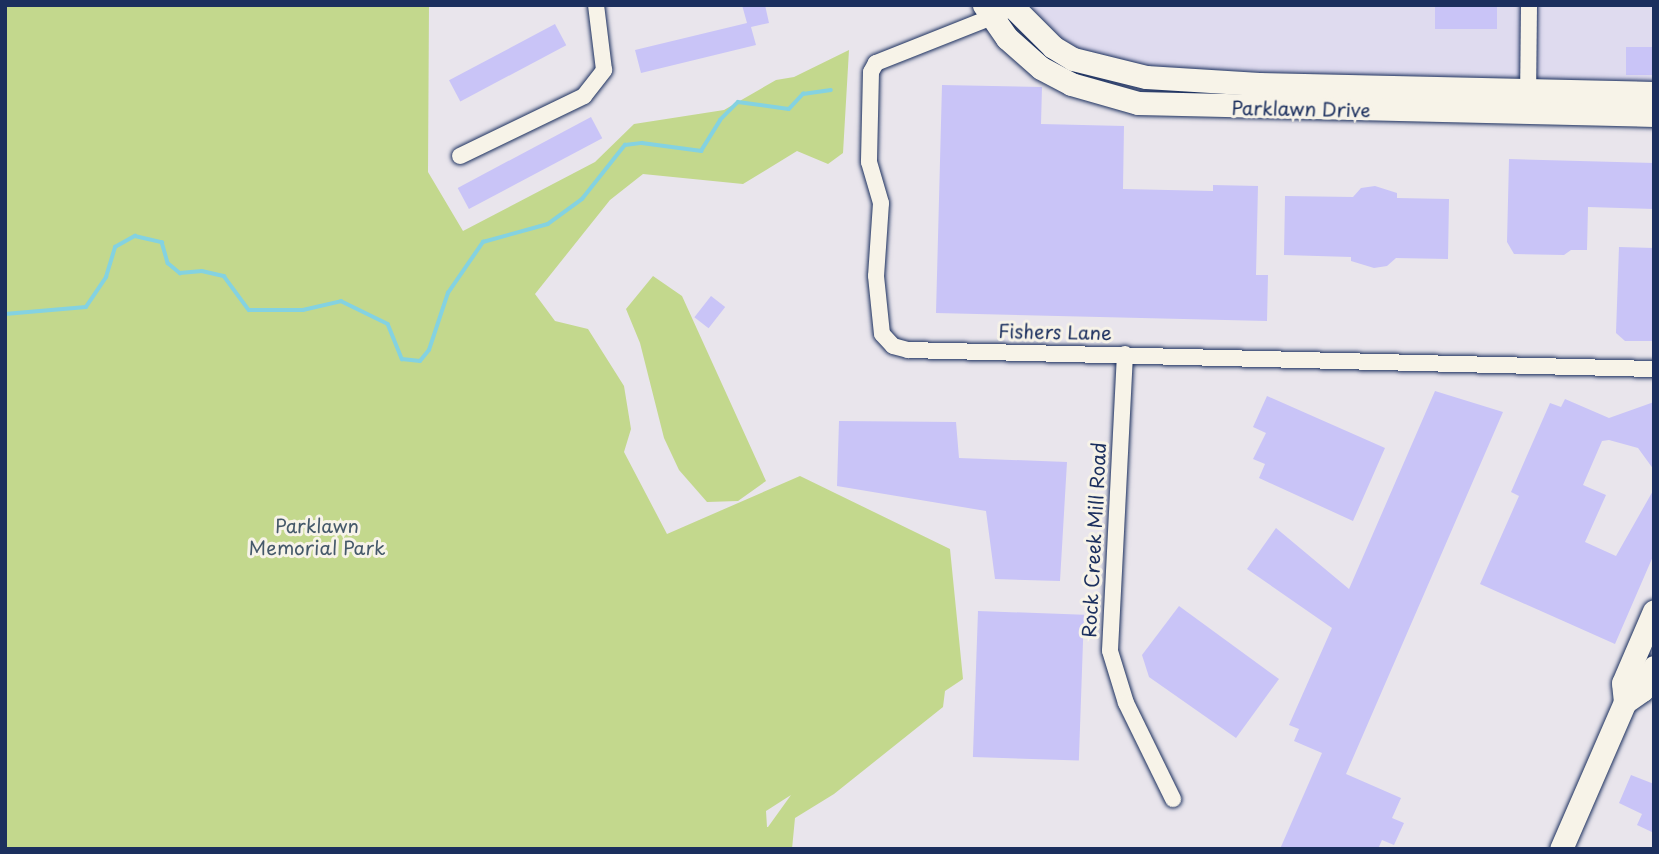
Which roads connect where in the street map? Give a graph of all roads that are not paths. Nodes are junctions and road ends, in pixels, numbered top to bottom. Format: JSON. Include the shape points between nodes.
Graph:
{"nodes":[{"id":1,"x":596,"y":5,"type":"edge"},
{"id":2,"x":1529,"y":5,"type":"edge"},
{"id":3,"x":999,"y":9,"type":"edge"},
{"id":4,"x":1654,"y":93,"type":"edge"},
{"id":5,"x":1528,"y":101,"type":"junction"},
{"id":6,"x":1654,"y":115,"type":"edge"},
{"id":7,"x":460,"y":156,"type":"dead end"},
{"id":8,"x":1125,"y":354,"type":"junction"},
{"id":9,"x":1654,"y":369,"type":"edge"},
{"id":10,"x":1654,"y":611,"type":"edge"},
{"id":11,"x":1654,"y":667,"type":"edge"},
{"id":12,"x":1625,"y":702,"type":"junction"},
{"id":13,"x":1173,"y":799,"type":"dead end"},
{"id":14,"x":1561,"y":849,"type":"edge"}],
"edges":[{"from":1,"to":7,"type":"street","via":[[604,70],[584,96]]},
{"from":2,"to":5,"type":"street"},
{"from":3,"to":5,"type":"main road","name":"Parklawn Drive","via":[[1041,68],[1070,84],[1138,103]]},
{"from":3,"to":8,"type":"street","name":"Fishers Lane","via":[[876,63],[871,72],[869,162],[881,203],[876,276],[882,334],[893,346],[908,350]]},
{"from":4,"to":5,"type":"main road","name":"Parklawn Drive"},
{"from":5,"to":6,"type":"main road","name":"Parklawn Drive"},
{"from":8,"to":9,"type":"street","name":"Fishers Lane"},
{"from":8,"to":13,"type":"street","name":"Rock Creek Mill Road","via":[[1110,651],[1126,702]]},
{"from":10,"to":12,"type":"main road","via":[[1623,683]]},
{"from":11,"to":12,"type":"main road","via":[[1642,690]]},
{"from":12,"to":14,"type":"main road"}]}
